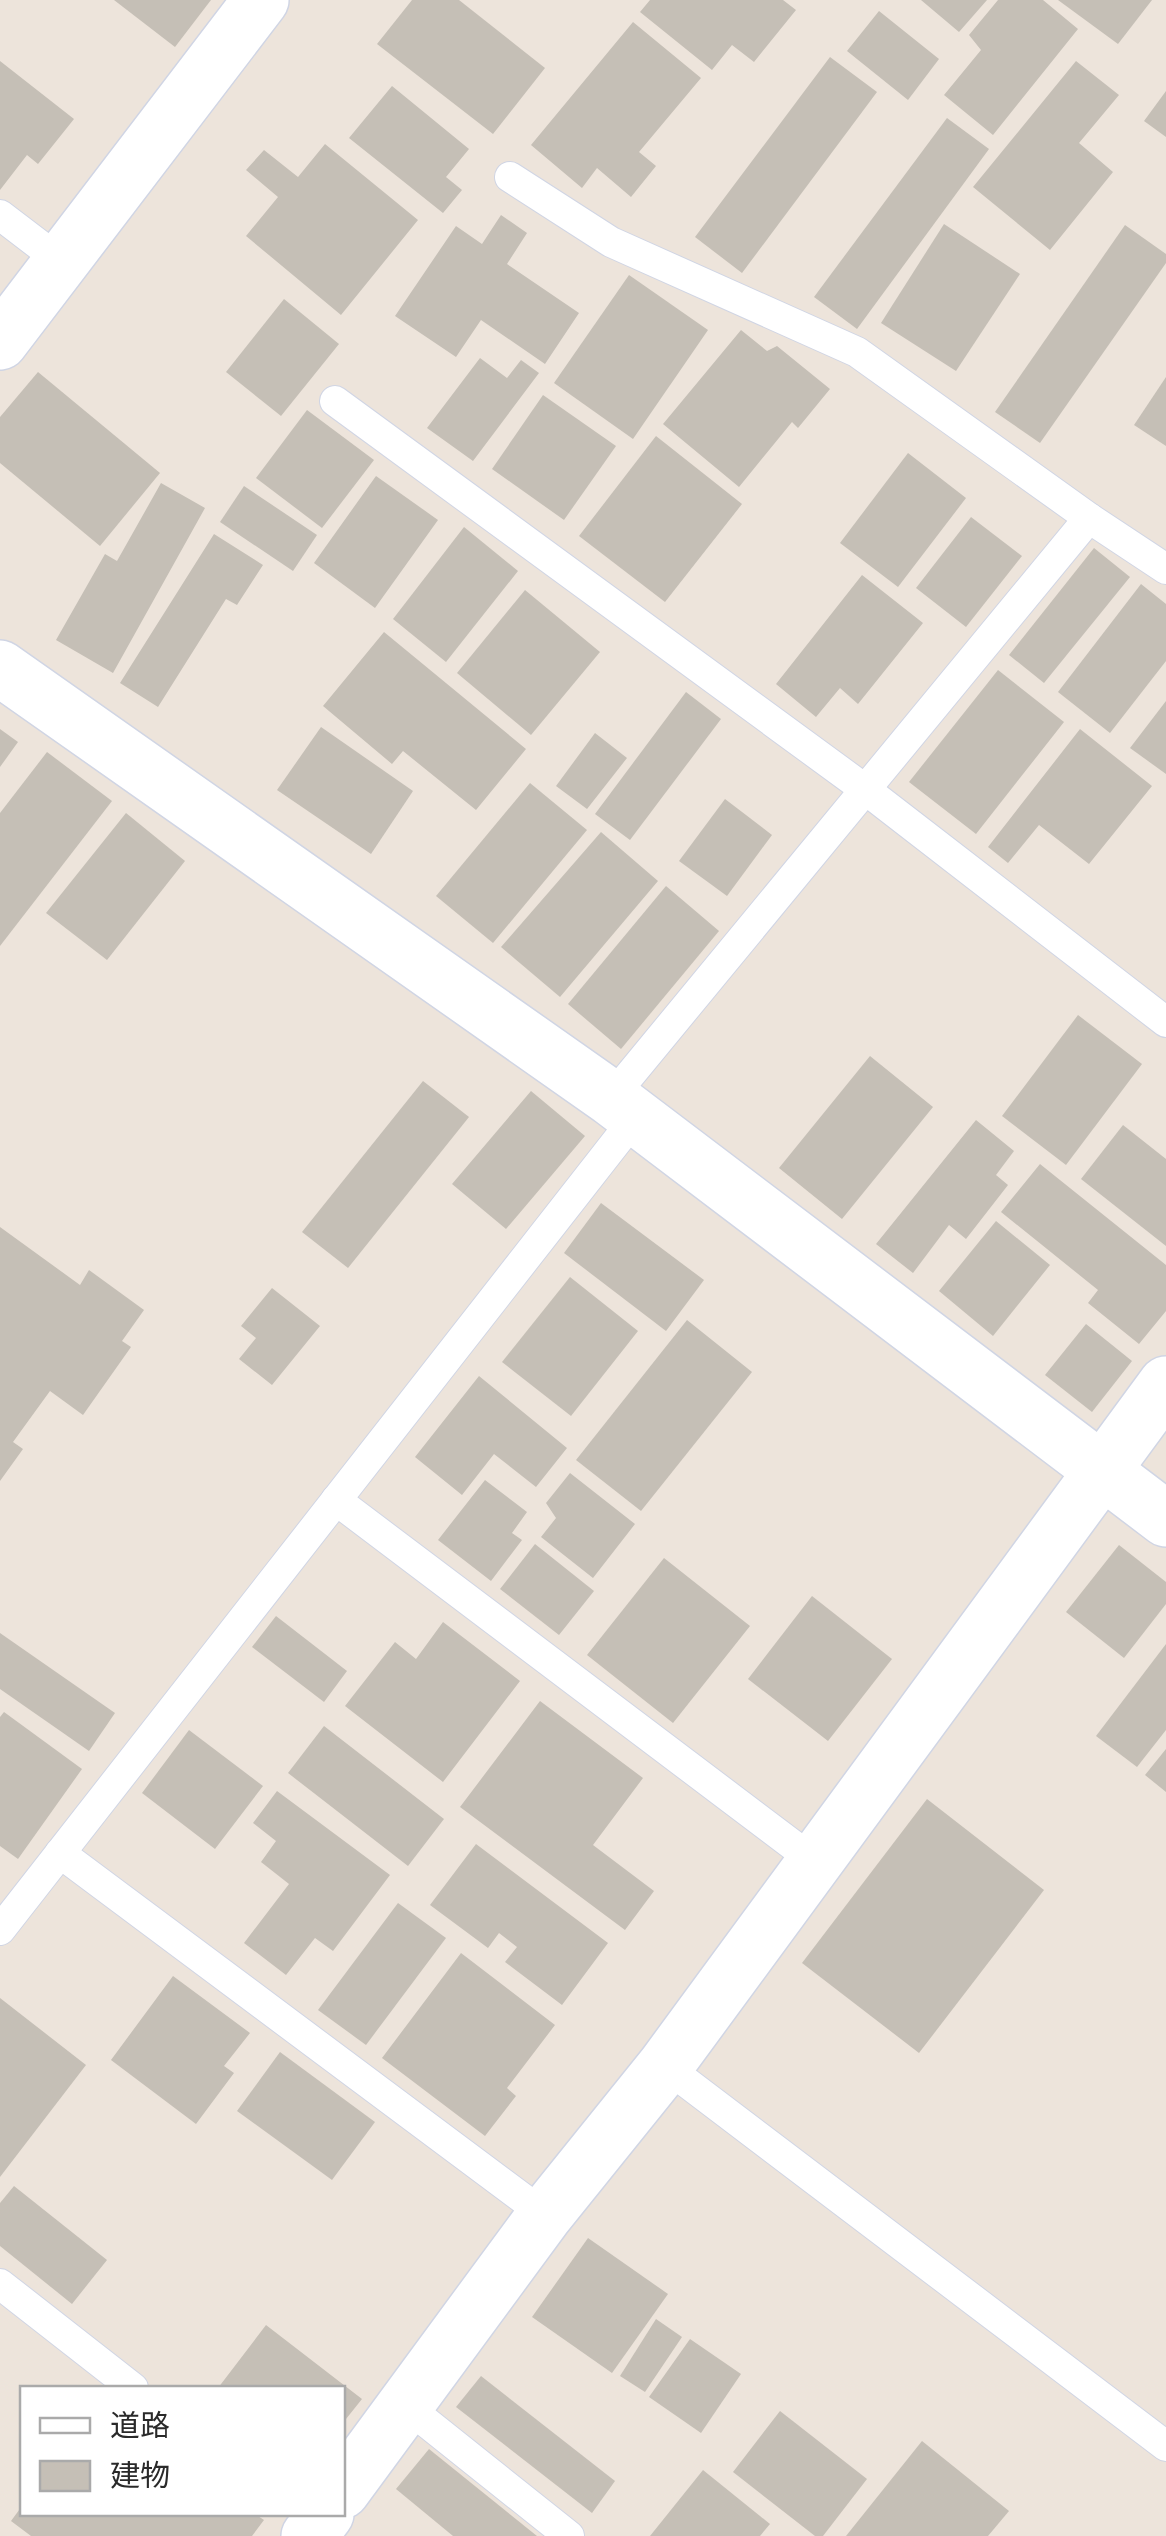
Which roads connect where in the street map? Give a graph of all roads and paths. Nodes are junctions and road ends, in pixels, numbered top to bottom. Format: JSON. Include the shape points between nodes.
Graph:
{"nodes":[{"id":1,"x":261,"y":0,"type":"edge"},
{"id":2,"x":510,"y":176,"type":"dead end"},
{"id":3,"x":0,"y":215,"type":"edge"},
{"id":4,"x":62,"y":263,"type":"junction"},
{"id":5,"x":0,"y":342,"type":"edge"},
{"id":6,"x":336,"y":400,"type":"dead end"},
{"id":7,"x":1088,"y":518,"type":"junction"},
{"id":8,"x":1166,"y":569,"type":"edge"},
{"id":9,"x":0,"y":668,"type":"edge"},
{"id":10,"x":866,"y":790,"type":"junction"},
{"id":11,"x":1166,"y":1022,"type":"edge"},
{"id":12,"x":623,"y":1108,"type":"junction"},
{"id":13,"x":1166,"y":1384,"type":"edge"},
{"id":14,"x":1102,"y":1468,"type":"junction"},
{"id":15,"x":336,"y":1500,"type":"junction"},
{"id":16,"x":1166,"y":1520,"type":"edge"},
{"id":17,"x":60,"y":1853,"type":"junction"},
{"id":18,"x":814,"y":1861,"type":"junction"},
{"id":19,"x":0,"y":1930,"type":"edge"},
{"id":20,"x":665,"y":2066,"type":"junction"},
{"id":21,"x":545,"y":2215,"type":"junction"},
{"id":22,"x":0,"y":2284,"type":"edge"},
{"id":23,"x":131,"y":2386,"type":"edge"},
{"id":24,"x":406,"y":2406,"type":"junction"},
{"id":25,"x":1166,"y":2446,"type":"edge"},
{"id":26,"x":345,"y":2482,"type":"edge"},
{"id":27,"x":569,"y":2536,"type":"edge"}],
"edges":[{"from":1,"to":4,"type":"street"},
{"from":2,"to":7,"type":"lane","via":[[612,242],[857,352]]},
{"from":3,"to":4,"type":"lane"},
{"from":4,"to":5,"type":"street"},
{"from":6,"to":10,"type":"lane"},
{"from":7,"to":8,"type":"lane"},
{"from":7,"to":10,"type":"lane"},
{"from":9,"to":12,"type":"street"},
{"from":10,"to":11,"type":"lane"},
{"from":10,"to":12,"type":"lane"},
{"from":12,"to":14,"type":"street"},
{"from":12,"to":15,"type":"lane"},
{"from":13,"to":14,"type":"street"},
{"from":14,"to":16,"type":"street"},
{"from":14,"to":18,"type":"street"},
{"from":15,"to":17,"type":"lane"},
{"from":15,"to":18,"type":"lane"},
{"from":17,"to":19,"type":"lane"},
{"from":17,"to":21,"type":"lane"},
{"from":18,"to":20,"type":"street"},
{"from":20,"to":21,"type":"street"},
{"from":20,"to":25,"type":"lane"},
{"from":21,"to":24,"type":"street"},
{"from":22,"to":23,"type":"lane"},
{"from":24,"to":26,"type":"street"},
{"from":24,"to":27,"type":"lane"}]}
